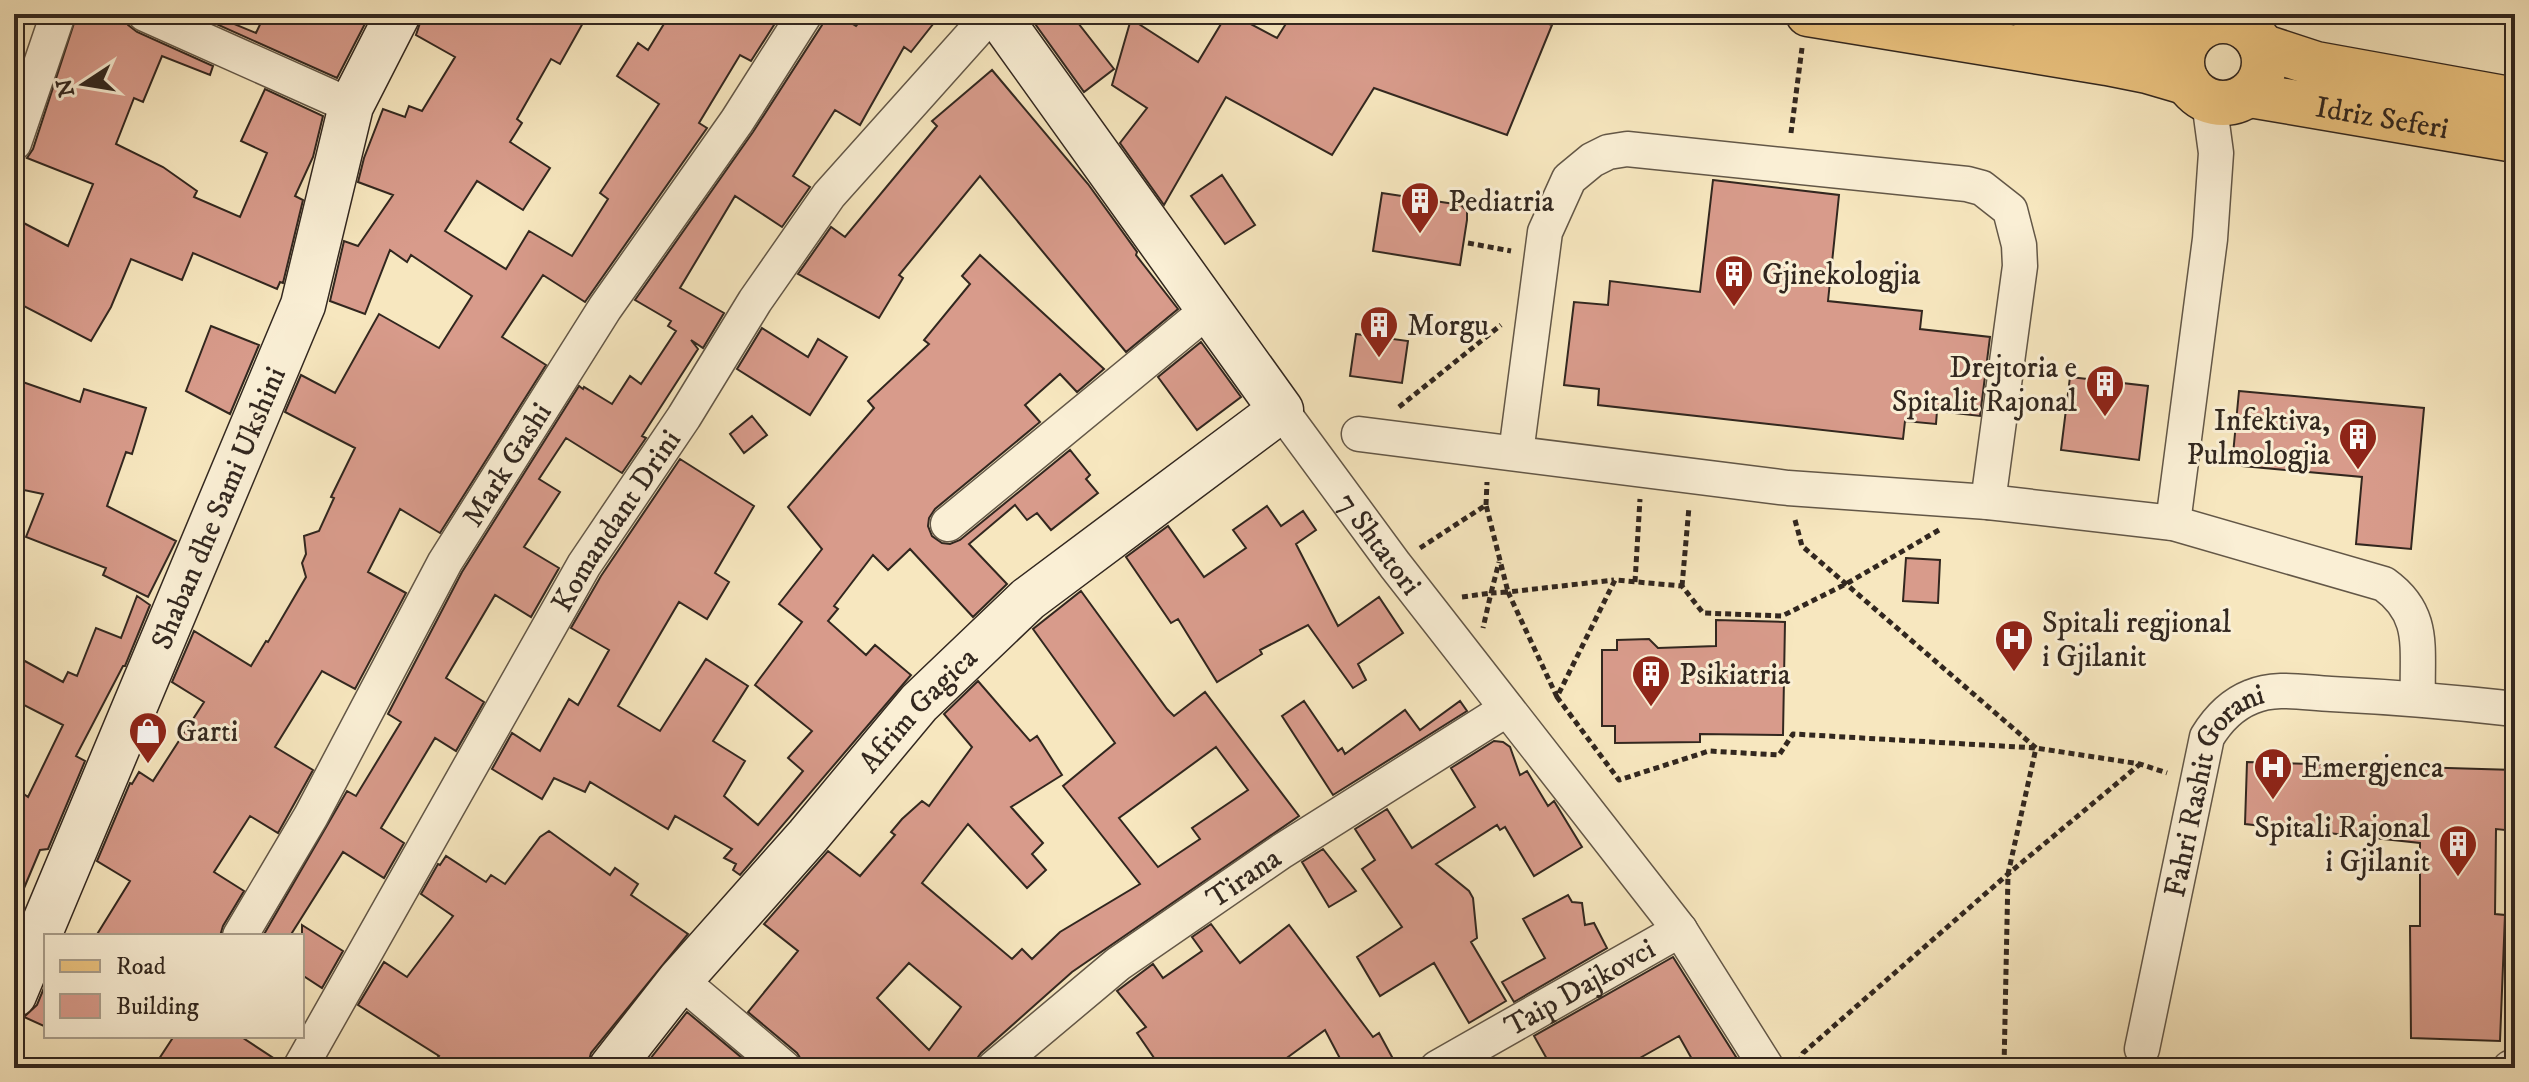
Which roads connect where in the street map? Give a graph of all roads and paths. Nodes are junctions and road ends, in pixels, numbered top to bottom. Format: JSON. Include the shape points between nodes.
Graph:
{"nodes":[{"id":1,"x":58,"y":14,"type":"edge"},
{"id":2,"x":145,"y":14,"type":"edge"},
{"id":3,"x":398,"y":14,"type":"edge"},
{"id":4,"x":805,"y":14,"type":"edge"},
{"id":5,"x":991,"y":14,"type":"edge"},
{"id":6,"x":997,"y":14,"type":"edge"},
{"id":7,"x":2033,"y":14,"type":"edge"},
{"id":8,"x":1806,"y":26,"type":"edge"},
{"id":9,"x":2225,"y":28,"type":"edge"},
{"id":10,"x":2221,"y":95,"type":"junction"},
{"id":11,"x":2515,"y":100,"type":"edge"},
{"id":12,"x":351,"y":106,"type":"junction"},
{"id":13,"x":2515,"y":140,"type":"edge"},
{"id":14,"x":14,"y":143,"type":"edge"},
{"id":15,"x":1787,"y":166,"type":"junction"},
{"id":16,"x":1468,"y":243,"type":"dead end"},
{"id":17,"x":1540,"y":256,"type":"junction"},
{"id":18,"x":1536,"y":297,"type":"junction"},
{"id":19,"x":1208,"y":310,"type":"junction"},
{"id":20,"x":1281,"y":410,"type":"junction"},
{"id":21,"x":1359,"y":434,"type":"joint"},
{"id":22,"x":1516,"y":453,"type":"junction"},
{"id":23,"x":1641,"y":469,"type":"junction"},
{"id":24,"x":1693,"y":475,"type":"junction"},
{"id":25,"x":1788,"y":488,"type":"junction"},
{"id":26,"x":1988,"y":502,"type":"junction"},
{"id":27,"x":2173,"y":523,"type":"junction"},
{"id":28,"x":948,"y":524,"type":"dead end"},
{"id":29,"x":1499,"y":562,"type":"junction"},
{"id":30,"x":1395,"y":565,"type":"junction"},
{"id":31,"x":1615,"y":580,"type":"junction"},
{"id":32,"x":1635,"y":582,"type":"junction"},
{"id":33,"x":1846,"y":584,"type":"junction"},
{"id":34,"x":1682,"y":586,"type":"junction"},
{"id":35,"x":1508,"y":592,"type":"junction"},
{"id":36,"x":1491,"y":593,"type":"junction"},
{"id":37,"x":1475,"y":668,"type":"junction"},
{"id":38,"x":1557,"y":697,"type":"junction"},
{"id":39,"x":2418,"y":698,"type":"junction"},
{"id":40,"x":1507,"y":709,"type":"junction"},
{"id":41,"x":2515,"y":709,"type":"edge"},
{"id":42,"x":2036,"y":748,"type":"junction"},
{"id":43,"x":2008,"y":874,"type":"junction"},
{"id":44,"x":1680,"y":930,"type":"junction"},
{"id":45,"x":241,"y":934,"type":"edge"},
{"id":46,"x":680,"y":980,"type":"junction"},
{"id":47,"x":14,"y":995,"type":"edge"},
{"id":48,"x":2142,"y":1049,"type":"dead end"},
{"id":49,"x":300,"y":1068,"type":"edge"},
{"id":50,"x":611,"y":1068,"type":"edge"},
{"id":51,"x":784,"y":1068,"type":"edge"},
{"id":52,"x":994,"y":1068,"type":"edge"},
{"id":53,"x":1437,"y":1068,"type":"edge"},
{"id":54,"x":1767,"y":1068,"type":"edge"},
{"id":55,"x":1797,"y":1068,"type":"edge"},
{"id":56,"x":2004,"y":1068,"type":"edge"}],
"edges":[{"from":1,"to":14,"type":"street"},
{"from":2,"to":12,"type":"street"},
{"from":3,"to":12,"type":"street","name":"Shaban dhe Sami Ukshini"},
{"from":4,"to":45,"type":"street","name":"Mark Gashi","via":[[605,308],[445,562],[311,816]]},
{"from":5,"to":49,"type":"street","name":"Komandant Drini","via":[[829,195],[755,301],[584,565]]},
{"from":6,"to":19,"type":"street","name":"7 Shtatori"},
{"from":7,"to":9,"type":"main road","name":"Idriz Seferi"},
{"from":8,"to":10,"type":"main road","name":"Idriz Seferi","via":[[2107,63]]},
{"from":8,"to":15,"type":"path"},
{"from":9,"to":10,"type":"main road","via":[[2264,70],[2260,81]]},
{"from":9,"to":10,"type":"main road","via":[[2184,47],[2182,59],[2182,72]]},
{"from":9,"to":11,"type":"main road","name":"Idriz Seferi","via":[[2316,64]]},
{"from":10,"to":13,"type":"main road","name":"Idriz Seferi"},
{"from":10,"to":27,"type":"street","via":[[2205,293]]},
{"from":12,"to":47,"type":"street","name":"Shaban dhe Sami Ukshini","via":[[303,305]]},
{"from":15,"to":17,"type":"street","via":[[1627,149],[1608,152],[1569,179],[1553,210]]},
{"from":15,"to":26,"type":"street","via":[[1967,184],[1982,188],[2010,210],[2020,266]]},
{"from":16,"to":17,"type":"path"},
{"from":17,"to":18,"type":"street"},
{"from":18,"to":21,"type":"path"},
{"from":18,"to":22,"type":"street"},
{"from":19,"to":20,"type":"street","name":"7 Shtatori"},
{"from":19,"to":28,"type":"street"},
{"from":20,"to":30,"type":"street","name":"7 Shtatori"},
{"from":20,"to":46,"type":"street","name":"Afrim Gagica","via":[[1028,599],[919,703]]},
{"from":21,"to":22,"type":"street"},
{"from":22,"to":23,"type":"street"},
{"from":23,"to":24,"type":"street"},
{"from":23,"to":32,"type":"path"},
{"from":24,"to":25,"type":"street"},
{"from":24,"to":34,"type":"path"},
{"from":25,"to":26,"type":"street"},
{"from":25,"to":33,"type":"path","via":[[1802,546]]},
{"from":26,"to":27,"type":"street"},
{"from":26,"to":33,"type":"path"},
{"from":27,"to":39,"type":"street","via":[[2384,584],[2402,597],[2416,622]]},
{"from":29,"to":30,"type":"path","via":[[1486,505]]},
{"from":29,"to":35,"type":"path"},
{"from":29,"to":36,"type":"path"},
{"from":30,"to":37,"type":"street","name":"7 Shtatori"},
{"from":31,"to":32,"type":"path"},
{"from":31,"to":35,"type":"path"},
{"from":31,"to":38,"type":"path"},
{"from":32,"to":34,"type":"path"},
{"from":33,"to":34,"type":"path","via":[[1782,616],[1703,613]]},
{"from":33,"to":42,"type":"path"},
{"from":35,"to":36,"type":"path"},
{"from":35,"to":38,"type":"path"},
{"from":36,"to":37,"type":"path"},
{"from":37,"to":40,"type":"street","name":"7 Shtatori"},
{"from":38,"to":42,"type":"path","via":[[1619,780],[1709,751],[1779,755],[1793,734]]},
{"from":39,"to":41,"type":"street","name":"Fahri Rashit Gorani"},
{"from":39,"to":48,"type":"street","name":"Fahri Rashit Gorani","via":[[2276,691],[2253,696],[2216,721],[2207,737]]},
{"from":40,"to":44,"type":"street","name":"7 Shtatori"},
{"from":40,"to":52,"type":"street","name":"Tirana","via":[[1282,851],[1118,964]]},
{"from":42,"to":43,"type":"path"},
{"from":42,"to":43,"type":"path","via":[[2140,764]]},
{"from":43,"to":55,"type":"path","via":[[1803,1053]]},
{"from":43,"to":56,"type":"path"},
{"from":44,"to":53,"type":"street","name":"Taip Dajkovci"},
{"from":44,"to":54,"type":"street","name":"7 Shtatori"},
{"from":46,"to":50,"type":"street","name":"Afrim Gagica"},
{"from":46,"to":51,"type":"street"}]}
